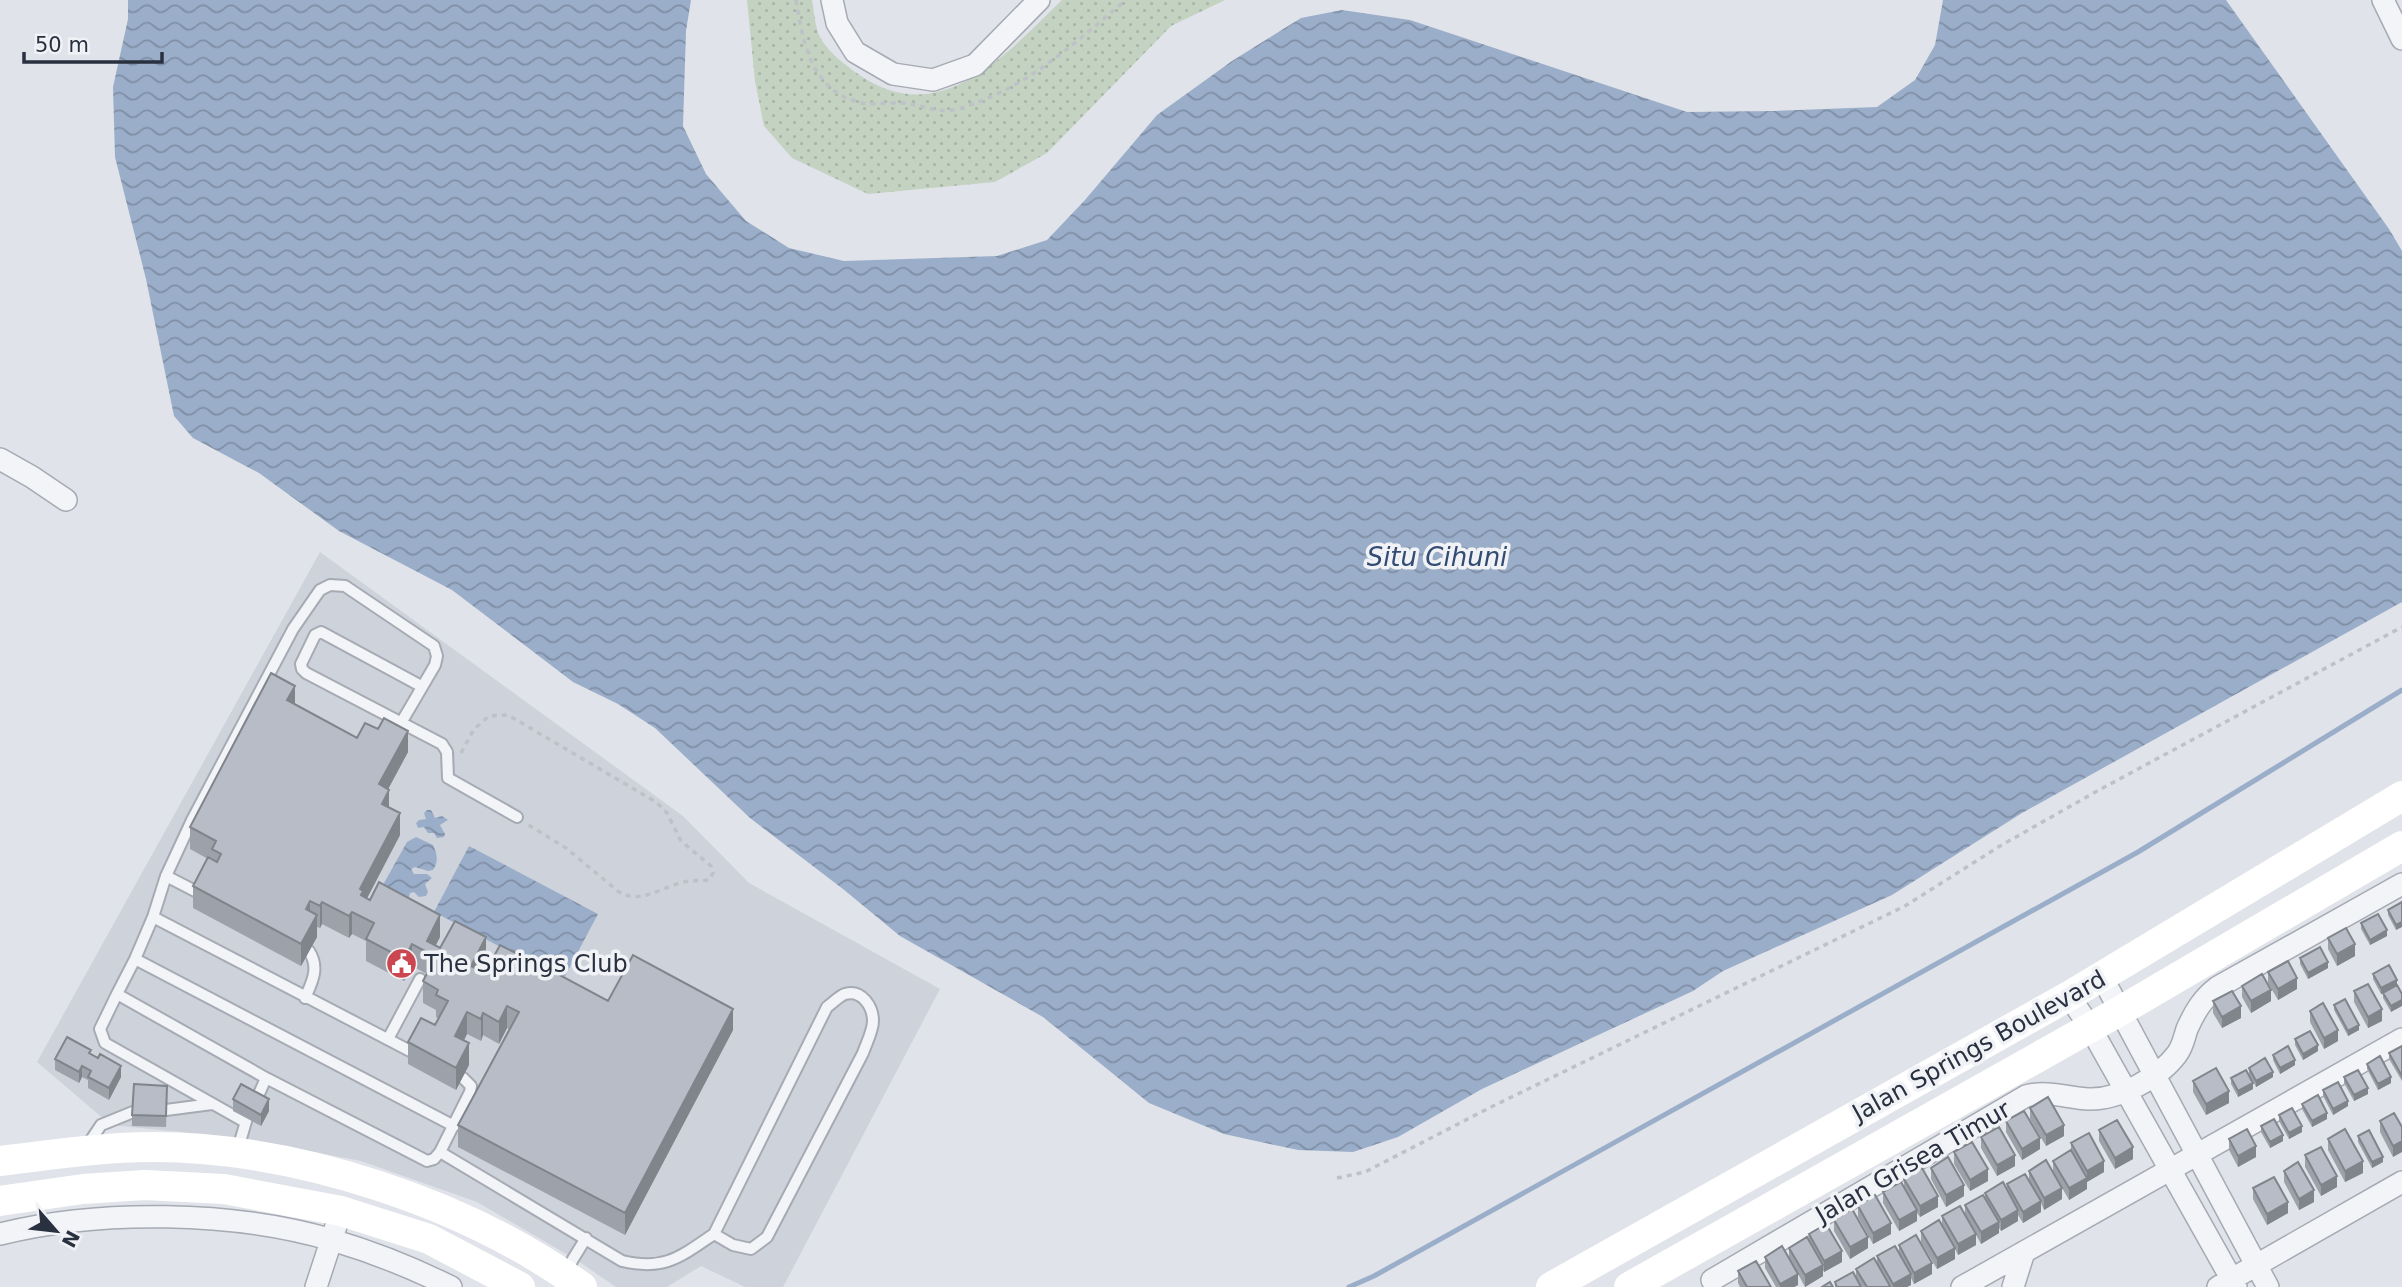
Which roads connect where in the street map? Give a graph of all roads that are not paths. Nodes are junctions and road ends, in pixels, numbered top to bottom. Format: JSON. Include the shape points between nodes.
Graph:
{"nodes":[{"id":1,"x":832,"y":0,"type":"edge"},
{"id":2,"x":1039,"y":0,"type":"edge"},
{"id":3,"x":2383,"y":0,"type":"edge"},
{"id":4,"x":2402,"y":39,"type":"edge"},
{"id":5,"x":0,"y":459,"type":"edge"},
{"id":6,"x":66,"y":500,"type":"dead end"},
{"id":7,"x":421,"y":686,"type":"junction"},
{"id":8,"x":401,"y":723,"type":"junction"},
{"id":9,"x":2402,"y":796,"type":"edge"},
{"id":10,"x":517,"y":817,"type":"road end"},
{"id":11,"x":2402,"y":846,"type":"edge"},
{"id":12,"x":166,"y":876,"type":"junction"},
{"id":13,"x":2402,"y":884,"type":"edge"},
{"id":14,"x":201,"y":894,"type":"edge"},
{"id":15,"x":153,"y":917,"type":"junction"},
{"id":16,"x":309,"y":951,"type":"edge"},
{"id":17,"x":135,"y":959,"type":"junction"},
{"id":18,"x":2102,"y":977,"type":"junction"},
{"id":19,"x":420,"y":979,"type":"dead end"},
{"id":20,"x":117,"y":994,"type":"junction"},
{"id":21,"x":2069,"y":996,"type":"junction"},
{"id":22,"x":305,"y":998,"type":"junction"},
{"id":23,"x":2120,"y":1011,"type":"junction"},
{"id":24,"x":2090,"y":1027,"type":"junction"},
{"id":25,"x":388,"y":1039,"type":"junction"},
{"id":26,"x":2402,"y":1039,"type":"edge"},
{"id":27,"x":414,"y":1053,"type":"edge"},
{"id":28,"x":2155,"y":1075,"type":"junction"},
{"id":29,"x":266,"y":1078,"type":"junction"},
{"id":30,"x":463,"y":1078,"type":"edge"},
{"id":31,"x":2126,"y":1092,"type":"junction"},
{"id":32,"x":255,"y":1103,"type":"edge"},
{"id":33,"x":214,"y":1104,"type":"junction"},
{"id":34,"x":166,"y":1110,"type":"edge"},
{"id":35,"x":133,"y":1112,"type":"edge"},
{"id":36,"x":454,"y":1126,"type":"junction"},
{"id":37,"x":84,"y":1152,"type":"junction"},
{"id":38,"x":440,"y":1152,"type":"junction"},
{"id":39,"x":237,"y":1153,"type":"junction"},
{"id":40,"x":2197,"y":1154,"type":"junction"},
{"id":41,"x":0,"y":1161,"type":"edge"},
{"id":42,"x":2170,"y":1170,"type":"junction"},
{"id":43,"x":2402,"y":1182,"type":"edge"},
{"id":44,"x":2391,"y":1194,"type":"edge"},
{"id":45,"x":0,"y":1201,"type":"edge"},
{"id":46,"x":341,"y":1211,"type":"junction"},
{"id":47,"x":0,"y":1234,"type":"edge"},
{"id":48,"x":714,"y":1234,"type":"junction"},
{"id":49,"x":586,"y":1238,"type":"junction"},
{"id":50,"x":332,"y":1240,"type":"junction"},
{"id":51,"x":1698,"y":1248,"type":"junction"},
{"id":52,"x":2024,"y":1252,"type":"junction"},
{"id":53,"x":2256,"y":1265,"type":"junction"},
{"id":54,"x":573,"y":1281,"type":"edge"},
{"id":55,"x":1648,"y":1282,"type":"edge"},
{"id":56,"x":1713,"y":1284,"type":"edge"},
{"id":57,"x":2229,"y":1284,"type":"edge"},
{"id":58,"x":317,"y":1287,"type":"edge"},
{"id":59,"x":451,"y":1287,"type":"edge"},
{"id":60,"x":520,"y":1287,"type":"edge"},
{"id":61,"x":1551,"y":1287,"type":"edge"},
{"id":62,"x":1962,"y":1287,"type":"edge"},
{"id":63,"x":2013,"y":1287,"type":"edge"},
{"id":64,"x":2268,"y":1287,"type":"edge"}],
"edges":[{"from":1,"to":2,"type":"street","via":[[837,23],[855,52],[892,74],[933,80],[975,65]]},
{"from":3,"to":4,"type":"street"},
{"from":5,"to":6,"type":"street"},
{"from":7,"to":8,"type":"lane"},
{"from":7,"to":8,"type":"lane","via":[[321,632],[303,655],[306,673]]},
{"from":7,"to":12,"type":"lane","via":[[435,665],[434,646],[345,586],[320,590],[277,657]]},
{"from":8,"to":10,"type":"lane","via":[[445,747],[448,778]]},
{"from":9,"to":18,"type":"main road","name":"Jalan Springs Boulevard"},
{"from":11,"to":23,"type":"main road","name":"Jalan Springs Boulevard"},
{"from":12,"to":14,"type":"lane"},
{"from":12,"to":15,"type":"lane"},
{"from":13,"to":28,"type":"street","name":"Jalan Grisea Timur","via":[[2206,996],[2183,1046]]},
{"from":15,"to":17,"type":"lane"},
{"from":15,"to":22,"type":"lane"},
{"from":16,"to":22,"type":"lane","via":[[314,976]]},
{"from":17,"to":20,"type":"lane"},
{"from":17,"to":36,"type":"lane"},
{"from":18,"to":21,"type":"main road","name":"Jalan Springs Boulevard"},
{"from":18,"to":23,"type":"street"},
{"from":19,"to":25,"type":"lane"},
{"from":20,"to":29,"type":"lane"},
{"from":20,"to":33,"type":"lane","via":[[100,1029],[105,1042]]},
{"from":21,"to":24,"type":"street"},
{"from":21,"to":61,"type":"main road","name":"Jalan Springs Boulevard"},
{"from":22,"to":25,"type":"lane"},
{"from":23,"to":24,"type":"main road","name":"Jalan Springs Boulevard"},
{"from":23,"to":28,"type":"street"},
{"from":24,"to":31,"type":"street"},
{"from":24,"to":51,"type":"main road","name":"Jalan Springs Boulevard"},
{"from":25,"to":27,"type":"lane"},
{"from":26,"to":40,"type":"street"},
{"from":28,"to":31,"type":"street","name":"Jalan Grisea Timur"},
{"from":28,"to":40,"type":"street"},
{"from":29,"to":32,"type":"lane"},
{"from":29,"to":38,"type":"lane","via":[[427,1161]]},
{"from":30,"to":36,"type":"lane","via":[[471,1086],[470,1092]]},
{"from":31,"to":42,"type":"street"},
{"from":31,"to":56,"type":"street","name":"Jalan Grisea Timur","via":[[2093,1099],[2039,1092],[2026,1096]]},
{"from":33,"to":34,"type":"lane"},
{"from":33,"to":39,"type":"lane","via":[[246,1120]]},
{"from":35,"to":37,"type":"lane","via":[[101,1125]]},
{"from":36,"to":38,"type":"lane"},
{"from":37,"to":39,"type":"main road","via":[[154,1147]]},
{"from":37,"to":41,"type":"main road"},
{"from":38,"to":49,"type":"lane"},
{"from":39,"to":54,"type":"main road","via":[[330,1173],[439,1207]]},
{"from":40,"to":42,"type":"street"},
{"from":40,"to":53,"type":"street"},
{"from":42,"to":52,"type":"street"},
{"from":42,"to":57,"type":"street"},
{"from":43,"to":44,"type":"street"},
{"from":44,"to":53,"type":"street"},
{"from":45,"to":46,"type":"main road","via":[[145,1185],[224,1189]]},
{"from":46,"to":50,"type":"street"},
{"from":46,"to":60,"type":"main road","via":[[429,1239]]},
{"from":47,"to":50,"type":"street","via":[[84,1220],[145,1217],[209,1219]]},
{"from":48,"to":48,"type":"lane","via":[[827,1007],[844,994],[865,999],[873,1023],[863,1054],[767,1237],[751,1249]]},
{"from":48,"to":49,"type":"lane","via":[[662,1265],[622,1261]]},
{"from":49,"to":54,"type":"lane"},
{"from":50,"to":58,"type":"street"},
{"from":50,"to":59,"type":"street"},
{"from":51,"to":55,"type":"main road","name":"Jalan Springs Boulevard"},
{"from":51,"to":56,"type":"street"},
{"from":52,"to":62,"type":"street"},
{"from":52,"to":63,"type":"street"},
{"from":53,"to":57,"type":"street"},
{"from":53,"to":64,"type":"street"}]}
